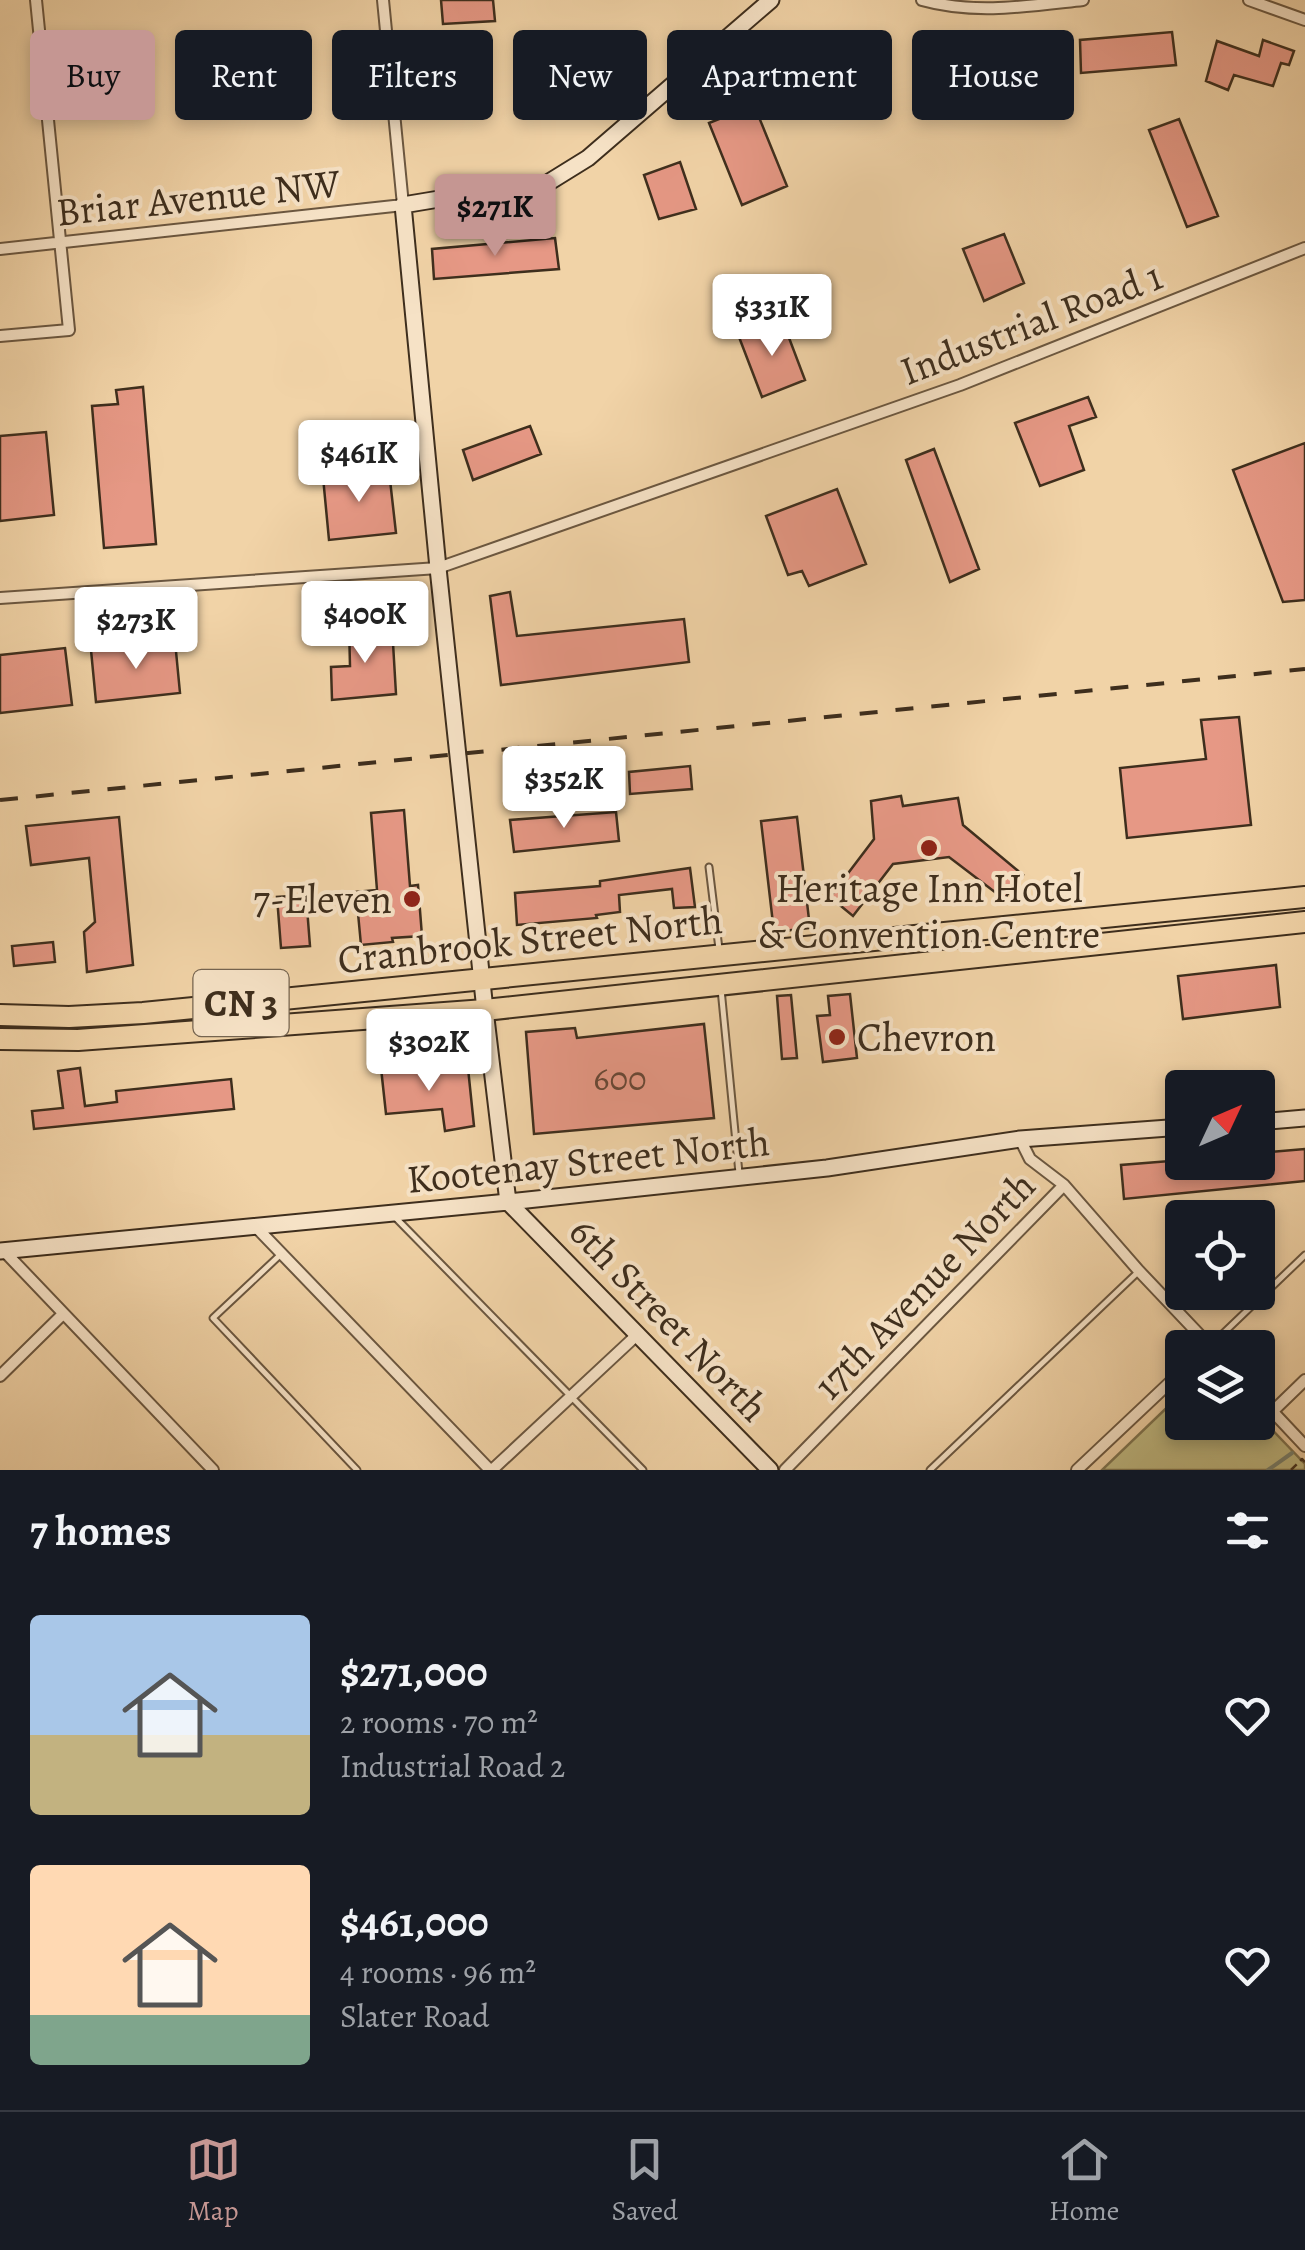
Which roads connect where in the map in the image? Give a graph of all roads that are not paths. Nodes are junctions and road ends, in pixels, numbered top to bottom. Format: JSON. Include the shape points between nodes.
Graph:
{"nodes":[{"id":1,"x":36,"y":0,"type":"edge"},
{"id":2,"x":384,"y":0,"type":"edge"},
{"id":3,"x":771,"y":0,"type":"edge"},
{"id":4,"x":922,"y":0,"type":"edge"},
{"id":5,"x":1083,"y":0,"type":"edge"},
{"id":6,"x":1249,"y":0,"type":"edge"},
{"id":7,"x":1305,"y":20,"type":"edge"},
{"id":8,"x":403,"y":204,"type":"junction"},
{"id":9,"x":60,"y":242,"type":"junction"},
{"id":10,"x":1305,"y":248,"type":"edge"},
{"id":11,"x":0,"y":250,"type":"edge"},
{"id":12,"x":0,"y":336,"type":"edge"},
{"id":13,"x":438,"y":568,"type":"junction"},
{"id":14,"x":0,"y":598,"type":"edge"},
{"id":15,"x":709,"y":867,"type":"dead end"},
{"id":16,"x":1305,"y":897,"type":"edge"},
{"id":17,"x":1305,"y":922,"type":"edge"},
{"id":18,"x":720,"y":956,"type":"junction"},
{"id":19,"x":482,"y":980,"type":"junction"},
{"id":20,"x":721,"y":985,"type":"junction"},
{"id":21,"x":485,"y":1010,"type":"junction"},
{"id":22,"x":0,"y":1015,"type":"edge"},
{"id":23,"x":0,"y":1039,"type":"edge"},
{"id":24,"x":1305,"y":1118,"type":"edge"},
{"id":25,"x":1275,"y":1121,"type":"edge"},
{"id":26,"x":1165,"y":1128,"type":"edge"},
{"id":27,"x":1020,"y":1139,"type":"junction"},
{"id":28,"x":739,"y":1177,"type":"junction"},
{"id":29,"x":1064,"y":1185,"type":"junction"},
{"id":30,"x":508,"y":1202,"type":"junction"},
{"id":31,"x":390,"y":1213,"type":"junction"},
{"id":32,"x":254,"y":1226,"type":"junction"},
{"id":33,"x":1,"y":1249,"type":"edge"},
{"id":34,"x":282,"y":1254,"type":"junction"},
{"id":35,"x":1305,"y":1255,"type":"edge"},
{"id":36,"x":1139,"y":1270,"type":"junction"},
{"id":37,"x":64,"y":1314,"type":"junction"},
{"id":38,"x":1194,"y":1330,"type":"edge"},
{"id":39,"x":1228,"y":1330,"type":"edge"},
{"id":40,"x":639,"y":1333,"type":"junction"},
{"id":41,"x":0,"y":1376,"type":"edge"},
{"id":42,"x":1305,"y":1380,"type":"edge"},
{"id":43,"x":1165,"y":1387,"type":"edge"},
{"id":44,"x":571,"y":1396,"type":"junction"},
{"id":45,"x":1275,"y":1409,"type":"edge"},
{"id":46,"x":1275,"y":1415,"type":"edge"},
{"id":47,"x":1305,"y":1446,"type":"edge"},
{"id":48,"x":640,"y":1469,"type":"edge"},
{"id":49,"x":212,"y":1470,"type":"edge"},
{"id":50,"x":358,"y":1470,"type":"edge"},
{"id":51,"x":491,"y":1470,"type":"edge"},
{"id":52,"x":770,"y":1470,"type":"edge"},
{"id":53,"x":785,"y":1470,"type":"edge"},
{"id":54,"x":930,"y":1470,"type":"edge"},
{"id":55,"x":1077,"y":1470,"type":"edge"}],
"edges":[{"from":1,"to":9,"type":"street"},
{"from":2,"to":8,"type":"street"},
{"from":3,"to":8,"type":"street","via":[[588,158],[546,184]]},
{"from":4,"to":5,"type":"street","via":[[950,8]]},
{"from":6,"to":7,"type":"street"},
{"from":8,"to":9,"type":"street","name":"Briar Avenue NW"},
{"from":8,"to":13,"type":"street"},
{"from":9,"to":11,"type":"street","name":"Briar Avenue NW"},
{"from":9,"to":12,"type":"street","via":[[69,330]]},
{"from":10,"to":13,"type":"street","name":"Industrial Road 1","via":[[960,385]]},
{"from":13,"to":14,"type":"street","name":"Industrial Road 1"},
{"from":13,"to":19,"type":"street"},
{"from":15,"to":18,"type":"lane"},
{"from":16,"to":18,"type":"highway","name":"Cranbrook Street North","number":"CN 3"},
{"from":17,"to":20,"type":"highway","name":"Cranbrook Street North","number":"CN 3"},
{"from":18,"to":19,"type":"highway","name":"Cranbrook Street North","number":"CN 3"},
{"from":18,"to":20,"type":"lane"},
{"from":19,"to":21,"type":"street"},
{"from":19,"to":22,"type":"highway","name":"Cranbrook Street North","number":"CN 3","via":[[143,1013]]},
{"from":20,"to":21,"type":"highway","name":"Cranbrook Street North","number":"CN 3"},
{"from":20,"to":28,"type":"lane"},
{"from":21,"to":23,"type":"highway","name":"Cranbrook Street North","number":"CN 3","via":[[78,1040]]},
{"from":21,"to":30,"type":"street"},
{"from":24,"to":25,"type":"street"},
{"from":26,"to":27,"type":"street","name":"Kootenay Street North"},
{"from":27,"to":28,"type":"street","name":"Kootenay Street North"},
{"from":27,"to":29,"type":"street","via":[[1030,1160]]},
{"from":28,"to":30,"type":"street","name":"Kootenay Street North"},
{"from":29,"to":36,"type":"street"},
{"from":29,"to":53,"type":"street","name":"17th Avenue North"},
{"from":30,"to":31,"type":"street","name":"Kootenay Street North"},
{"from":30,"to":40,"type":"street","name":"6th Street North"},
{"from":31,"to":32,"type":"street","name":"Kootenay Street North"},
{"from":31,"to":44,"type":"lane"},
{"from":32,"to":33,"type":"street","name":"Kootenay Street North"},
{"from":32,"to":34,"type":"street"},
{"from":33,"to":37,"type":"street"},
{"from":34,"to":50,"type":"lane","via":[[213,1318]]},
{"from":34,"to":51,"type":"street"},
{"from":35,"to":39,"type":"lane"},
{"from":36,"to":38,"type":"street"},
{"from":36,"to":54,"type":"lane"},
{"from":37,"to":41,"type":"street"},
{"from":37,"to":49,"type":"street"},
{"from":40,"to":44,"type":"street"},
{"from":40,"to":52,"type":"street","name":"6th Street North"},
{"from":42,"to":45,"type":"street"},
{"from":43,"to":55,"type":"street"},
{"from":44,"to":48,"type":"lane"},
{"from":44,"to":51,"type":"street"},
{"from":46,"to":47,"type":"street"}]}
